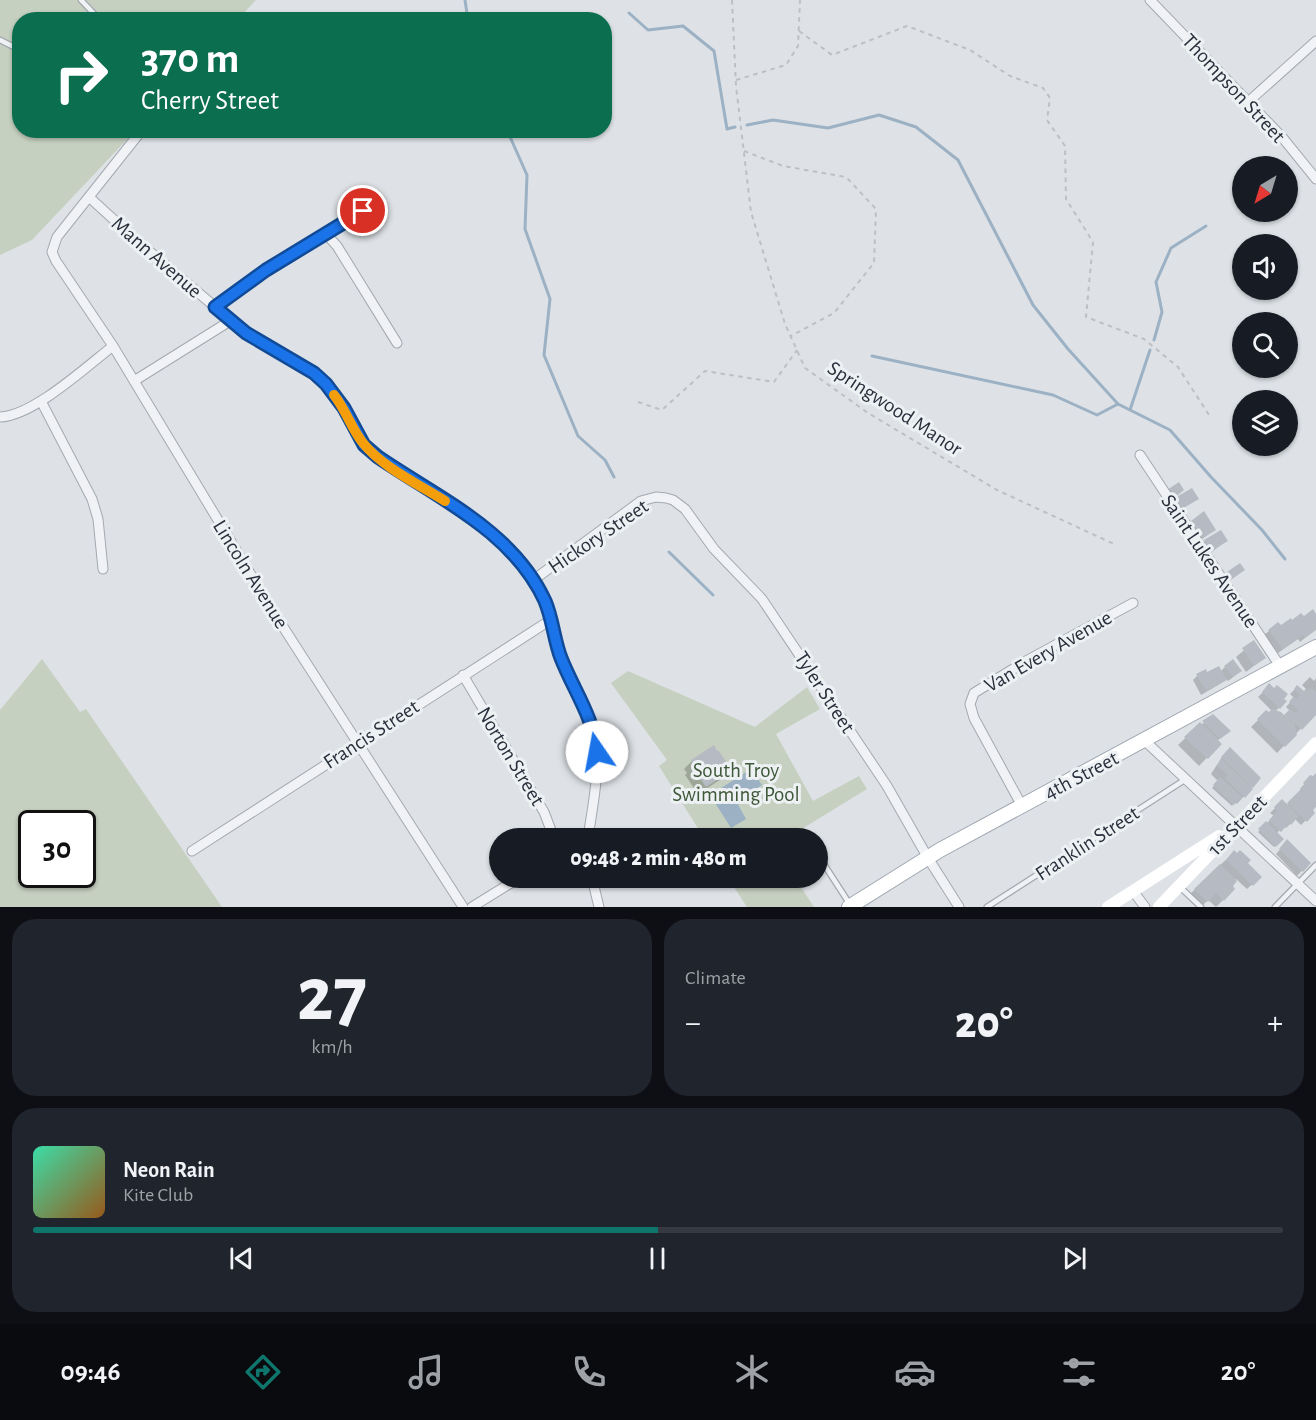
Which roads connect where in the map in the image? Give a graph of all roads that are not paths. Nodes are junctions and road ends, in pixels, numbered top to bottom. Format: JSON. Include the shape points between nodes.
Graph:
{"nodes":[{"id":1,"x":81,"y":0,"type":"edge"},
{"id":2,"x":1150,"y":0,"type":"edge"},
{"id":3,"x":92,"y":12,"type":"edge"},
{"id":4,"x":1316,"y":41,"type":"edge"},
{"id":5,"x":1248,"y":102,"type":"junction"},
{"id":6,"x":136,"y":138,"type":"edge"},
{"id":7,"x":1316,"y":179,"type":"edge"},
{"id":8,"x":89,"y":196,"type":"junction"},
{"id":9,"x":363,"y":211,"type":"dead end"},
{"id":10,"x":326,"y":234,"type":"junction"},
{"id":11,"x":215,"y":307,"type":"junction"},
{"id":12,"x":230,"y":321,"type":"junction"},
{"id":13,"x":397,"y":343,"type":"dead end"},
{"id":14,"x":113,"y":346,"type":"junction"},
{"id":15,"x":134,"y":381,"type":"junction"},
{"id":16,"x":41,"y":401,"type":"junction"},
{"id":17,"x":0,"y":417,"type":"edge"},
{"id":18,"x":1140,"y":455,"type":"dead end"},
{"id":19,"x":666,"y":498,"type":"joint"},
{"id":20,"x":103,"y":569,"type":"dead end"},
{"id":21,"x":532,"y":581,"type":"junction"},
{"id":22,"x":1133,"y":603,"type":"dead end"},
{"id":23,"x":552,"y":619,"type":"junction"},
{"id":24,"x":1316,"y":646,"type":"edge"},
{"id":25,"x":1280,"y":666,"type":"junction"},
{"id":26,"x":463,"y":675,"type":"junction"},
{"id":27,"x":1145,"y":741,"type":"junction"},
{"id":28,"x":357,"y":743,"type":"junction"},
{"id":29,"x":1316,"y":743,"type":"edge"},
{"id":30,"x":1186,"y":780,"type":"junction"},
{"id":31,"x":1022,"y":806,"type":"junction"},
{"id":32,"x":1236,"y":826,"type":"junction"},
{"id":33,"x":550,"y":828,"type":"edge"},
{"id":34,"x":589,"y":828,"type":"edge"},
{"id":35,"x":192,"y":851,"type":"dead end"},
{"id":36,"x":928,"y":858,"type":"junction"},
{"id":37,"x":1316,"y":865,"type":"edge"},
{"id":38,"x":828,"y":871,"type":"edge"},
{"id":39,"x":1298,"y":884,"type":"junction"},
{"id":40,"x":1179,"y":886,"type":"junction"},
{"id":41,"x":503,"y":888,"type":"edge"},
{"id":42,"x":594,"y":888,"type":"edge"},
{"id":43,"x":1133,"y":891,"type":"junction"},
{"id":44,"x":1316,"y":901,"type":"edge"},
{"id":45,"x":850,"y":906,"type":"edge"},
{"id":46,"x":463,"y":907,"type":"edge"},
{"id":47,"x":472,"y":907,"type":"edge"},
{"id":48,"x":599,"y":907,"type":"edge"},
{"id":49,"x":959,"y":907,"type":"edge"},
{"id":50,"x":987,"y":907,"type":"edge"},
{"id":51,"x":1108,"y":907,"type":"edge"},
{"id":52,"x":1145,"y":907,"type":"edge"},
{"id":53,"x":1159,"y":907,"type":"edge"},
{"id":54,"x":1201,"y":907,"type":"edge"},
{"id":55,"x":1275,"y":907,"type":"edge"}],
"edges":[{"from":1,"to":3,"type":"lane"},
{"from":2,"to":5,"type":"street","name":"Thompson Street"},
{"from":4,"to":5,"type":"street"},
{"from":5,"to":7,"type":"street","name":"Thompson Street"},
{"from":6,"to":8,"type":"street"},
{"from":8,"to":11,"type":"street","name":"Mann Avenue"},
{"from":8,"to":14,"type":"street","name":"Lincoln Avenue","via":[[57,237],[52,252]]},
{"from":9,"to":10,"type":"street"},
{"from":10,"to":11,"type":"street"},
{"from":10,"to":13,"type":"street"},
{"from":11,"to":12,"type":"street","name":"Mann Avenue"},
{"from":12,"to":15,"type":"street"},
{"from":12,"to":21,"type":"street","name":"Mann Avenue","via":[[314,373],[344,408],[364,445],[500,540]]},
{"from":14,"to":15,"type":"street","name":"Lincoln Avenue"},
{"from":14,"to":16,"type":"street"},
{"from":15,"to":28,"type":"street","name":"Lincoln Avenue"},
{"from":16,"to":17,"type":"street","via":[[19,413]]},
{"from":16,"to":20,"type":"street","via":[[92,499]]},
{"from":18,"to":25,"type":"street","name":"Saint Lukes Avenue"},
{"from":19,"to":21,"type":"street","name":"Hickory Street","via":[[642,501]]},
{"from":19,"to":36,"type":"street","name":"Tyler Street","via":[[685,509],[714,549],[762,599],[887,786]]},
{"from":21,"to":23,"type":"street","name":"Mann Avenue"},
{"from":22,"to":31,"type":"street","name":"Van Every Avenue","via":[[974,693],[970,704],[974,718]]},
{"from":23,"to":26,"type":"street","name":"Francis Street"},
{"from":23,"to":34,"type":"street","name":"Mann Avenue","via":[[560,656],[595,730],[597,752]]},
{"from":24,"to":25,"type":"main road","name":"4th Street"},
{"from":25,"to":27,"type":"main road","name":"4th Street"},
{"from":26,"to":28,"type":"street","name":"Francis Street"},
{"from":26,"to":33,"type":"street","name":"Norton Street"},
{"from":27,"to":30,"type":"street"},
{"from":27,"to":31,"type":"main road","name":"4th Street"},
{"from":28,"to":35,"type":"street","name":"Francis Street"},
{"from":28,"to":46,"type":"street","name":"Lincoln Avenue"},
{"from":29,"to":32,"type":"street","name":"1st Street"},
{"from":30,"to":32,"type":"street"},
{"from":30,"to":50,"type":"lane","name":"Franklin Street"},
{"from":31,"to":36,"type":"main road","name":"4th Street"},
{"from":32,"to":39,"type":"street"},
{"from":32,"to":40,"type":"street","name":"1st Street"},
{"from":32,"to":43,"type":"street"},
{"from":36,"to":45,"type":"main road","name":"4th Street"},
{"from":36,"to":49,"type":"street","name":"Tyler Street"},
{"from":37,"to":39,"type":"lane"},
{"from":38,"to":45,"type":"lane"},
{"from":39,"to":44,"type":"street"},
{"from":39,"to":55,"type":"lane"},
{"from":40,"to":53,"type":"street","name":"1st Street"},
{"from":40,"to":54,"type":"lane"},
{"from":41,"to":47,"type":"street"},
{"from":42,"to":48,"type":"street"},
{"from":43,"to":51,"type":"street"},
{"from":43,"to":52,"type":"street"}]}
